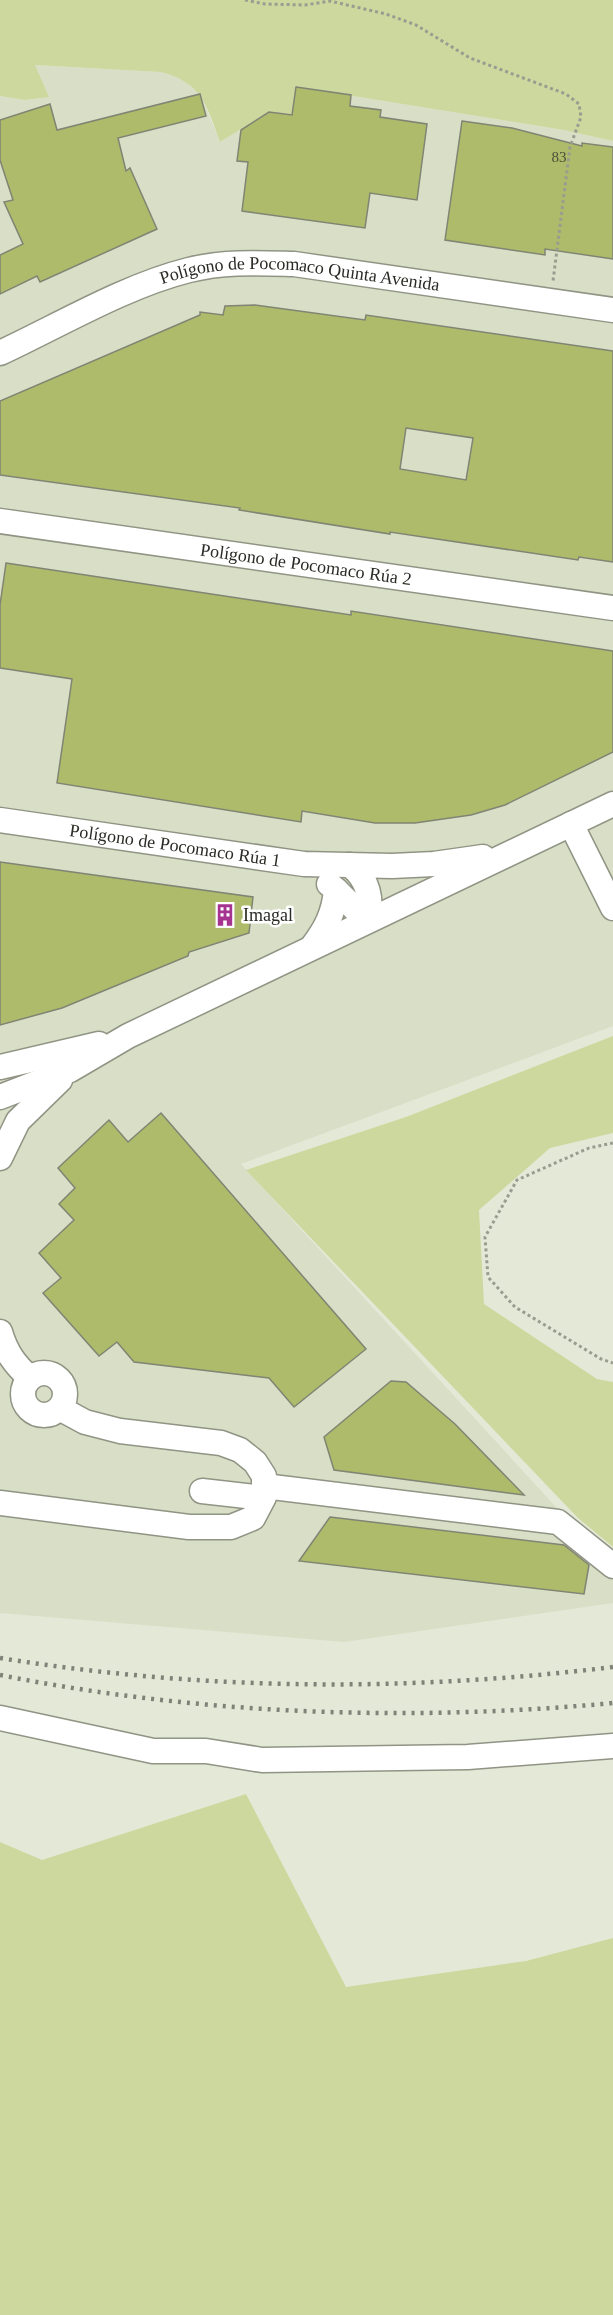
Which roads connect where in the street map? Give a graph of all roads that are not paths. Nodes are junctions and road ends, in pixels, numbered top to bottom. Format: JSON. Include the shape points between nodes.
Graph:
{"nodes":[{"id":1,"x":613,"y":310,"type":"edge"},
{"id":2,"x":0,"y":353,"type":"edge"},
{"id":3,"x":0,"y":521,"type":"edge"},
{"id":4,"x":613,"y":608,"type":"edge"},
{"id":5,"x":613,"y":804,"type":"edge"},
{"id":6,"x":0,"y":820,"type":"edge"},
{"id":7,"x":571,"y":824,"type":"junction"},
{"id":8,"x":502,"y":856,"type":"junction"},
{"id":9,"x":304,"y":864,"type":"junction"},
{"id":10,"x":350,"y":865,"type":"junction"},
{"id":11,"x":336,"y":890,"type":"junction"},
{"id":12,"x":613,"y":908,"type":"edge"},
{"id":13,"x":367,"y":921,"type":"junction"},
{"id":14,"x":312,"y":947,"type":"junction"},
{"id":15,"x":64,"y":1062,"type":"junction"},
{"id":16,"x":0,"y":1067,"type":"edge"},
{"id":17,"x":0,"y":1081,"type":"edge"},
{"id":18,"x":0,"y":1097,"type":"edge"},
{"id":19,"x":0,"y":1158,"type":"edge"},
{"id":20,"x":0,"y":1332,"type":"edge"},
{"id":21,"x":202,"y":1491,"type":"dead end"},
{"id":22,"x":263,"y":1492,"type":"junction"},
{"id":23,"x":0,"y":1503,"type":"edge"},
{"id":24,"x":613,"y":1566,"type":"edge"},
{"id":25,"x":0,"y":1718,"type":"edge"},
{"id":26,"x":613,"y":1746,"type":"edge"}],
"edges":[{"from":1,"to":2,"type":"street","name":"Polígono de Pocomaco Quinta Avenida","via":[[294,264],[243,262],[189,270],[139,287]]},
{"from":3,"to":4,"type":"street","name":"Polígono de Pocomaco Rúa 2"},
{"from":5,"to":7,"type":"street"},
{"from":6,"to":9,"type":"street","name":"Polígono de Pocomaco Rúa 1"},
{"from":7,"to":8,"type":"street"},
{"from":7,"to":12,"type":"street"},
{"from":8,"to":10,"type":"street","name":"Polígono de Pocomaco Rúa 1","via":[[434,864]]},
{"from":8,"to":13,"type":"street"},
{"from":9,"to":10,"type":"street","name":"Polígono de Pocomaco Rúa 1"},
{"from":9,"to":11,"type":"street"},
{"from":10,"to":13,"type":"street","via":[[368,888]]},
{"from":11,"to":13,"type":"street"},
{"from":11,"to":14,"type":"street","via":[[326,928]]},
{"from":13,"to":14,"type":"street"},
{"from":14,"to":15,"type":"street","via":[[128,1036]]},
{"from":15,"to":16,"type":"street"},
{"from":15,"to":17,"type":"street"},
{"from":15,"to":18,"type":"street"},
{"from":15,"to":19,"type":"street","via":[[18,1121]]},
{"from":20,"to":22,"type":"street","via":[[17,1367],[30,1378],[46,1373],[58,1377],[64,1386],[61,1408],[85,1422],[120,1431],[221,1443],[240,1450],[264,1476]]},
{"from":21,"to":22,"type":"street"},
{"from":22,"to":23,"type":"street","via":[[253,1518],[231,1527],[189,1527]]},
{"from":22,"to":24,"type":"street","via":[[558,1522]]},
{"from":25,"to":26,"type":"street","via":[[153,1751],[206,1751],[262,1760],[468,1757]]}]}
